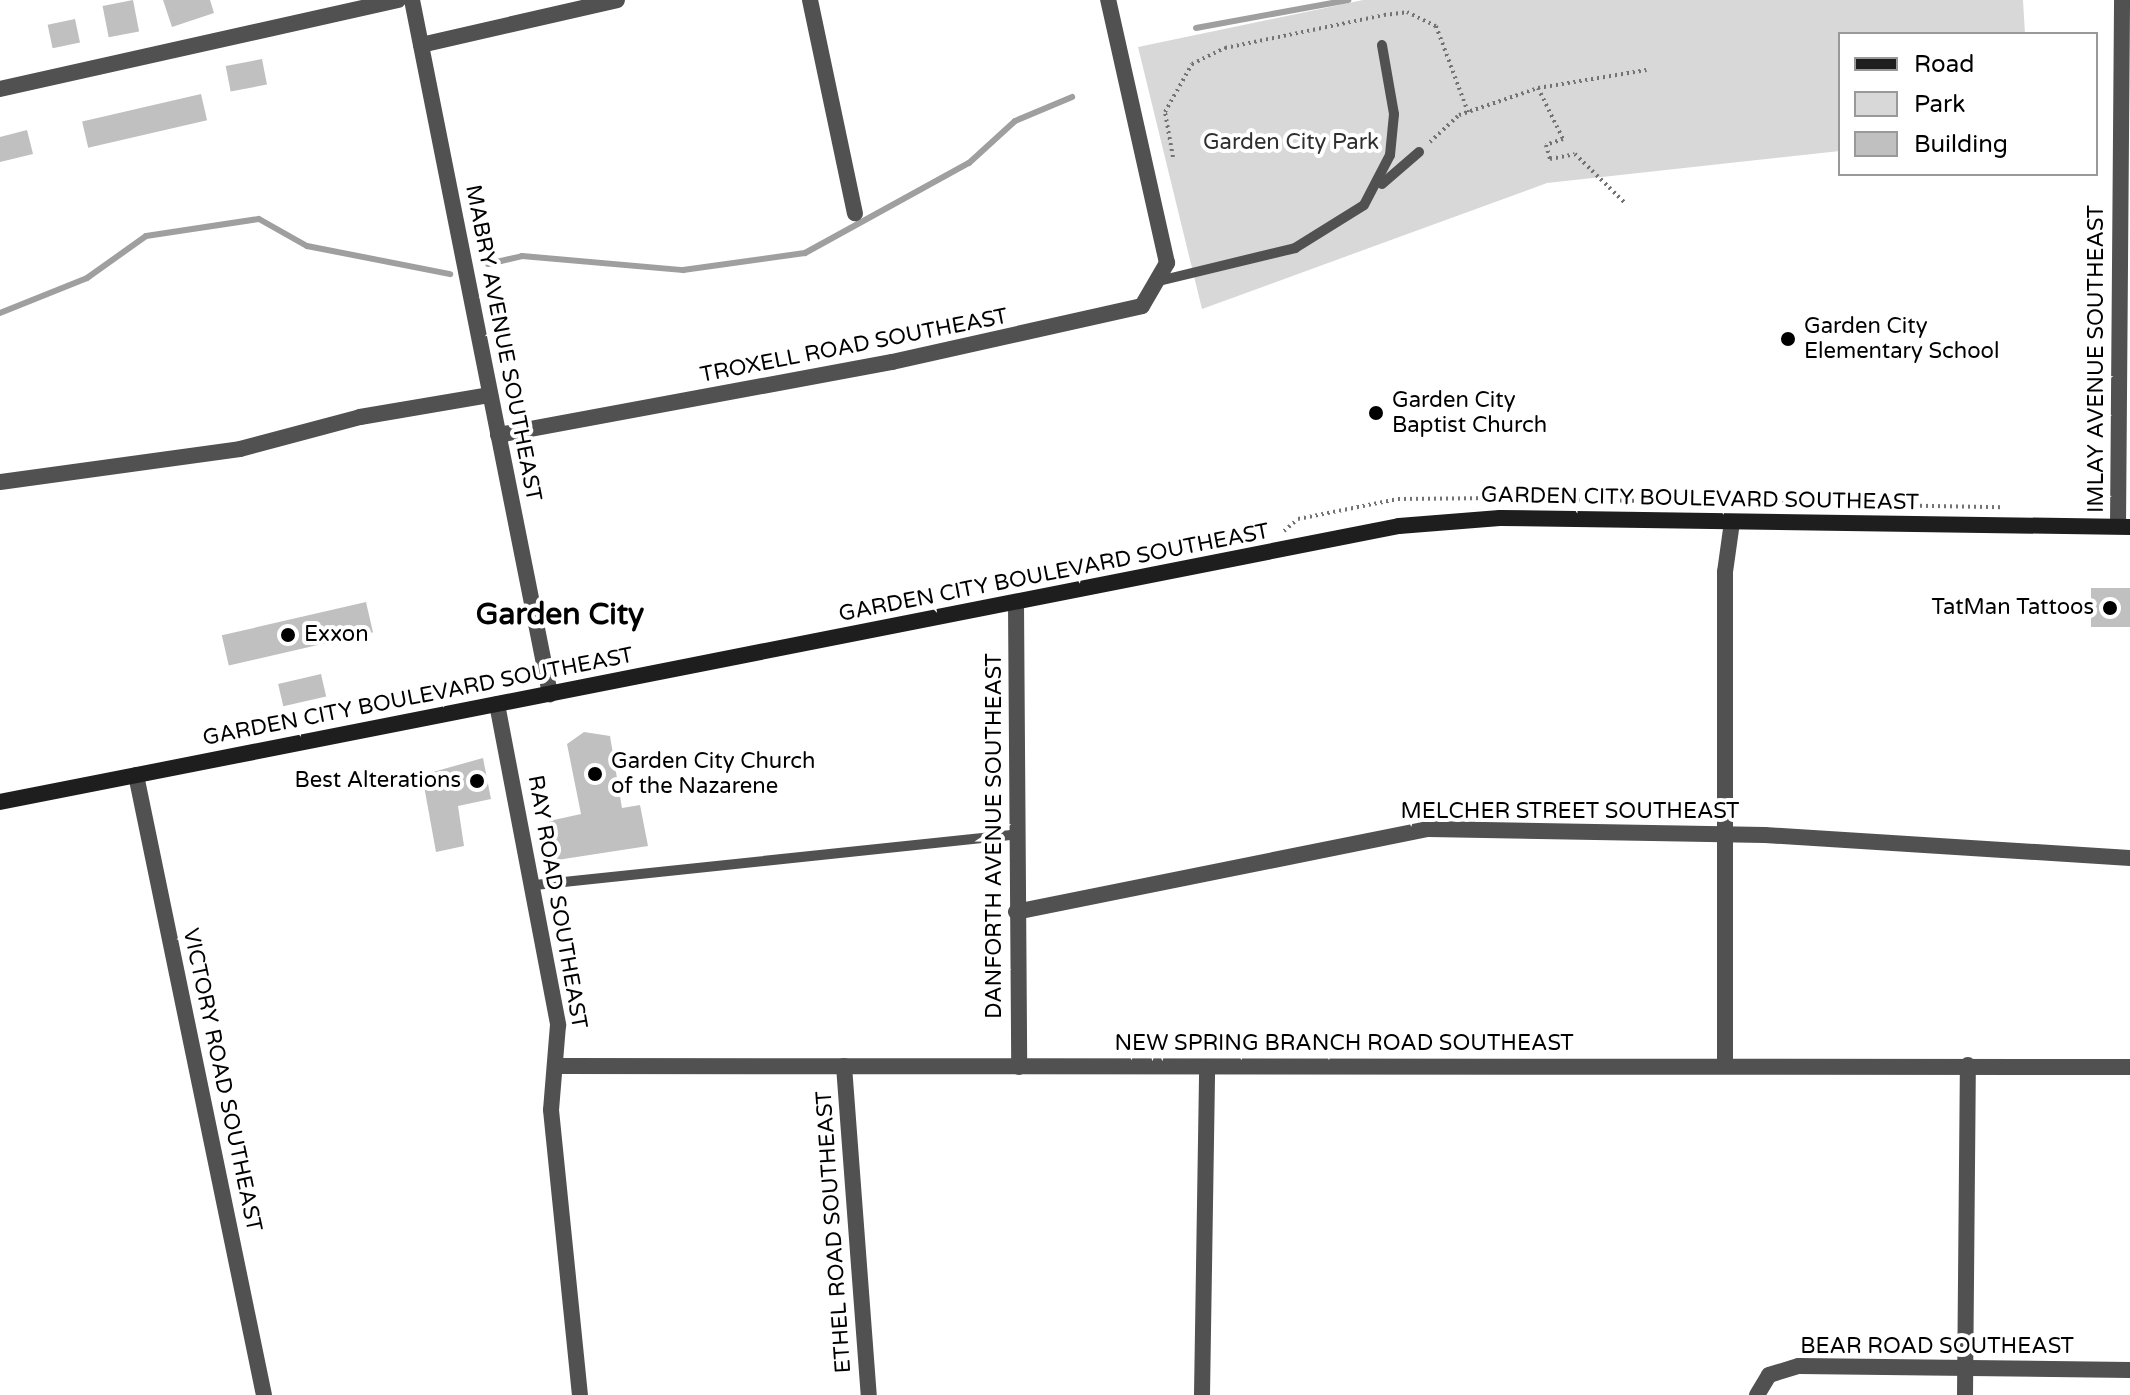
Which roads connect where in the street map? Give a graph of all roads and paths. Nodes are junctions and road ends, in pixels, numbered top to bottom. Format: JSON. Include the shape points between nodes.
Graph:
{"nodes":[{"id":1,"x":398,"y":0,"type":"edge"},
{"id":2,"x":412,"y":0,"type":"edge"},
{"id":3,"x":617,"y":0,"type":"edge"},
{"id":4,"x":810,"y":0,"type":"edge"},
{"id":5,"x":1108,"y":0,"type":"edge"},
{"id":6,"x":2122,"y":0,"type":"edge"},
{"id":7,"x":421,"y":45,"type":"junction"},
{"id":8,"x":1382,"y":45,"type":"dead end"},
{"id":9,"x":1647,"y":70,"type":"dead end"},
{"id":10,"x":1538,"y":88,"type":"junction"},
{"id":11,"x":0,"y":89,"type":"edge"},
{"id":12,"x":1468,"y":112,"type":"junction"},
{"id":13,"x":1419,"y":152,"type":"joint"},
{"id":14,"x":1173,"y":157,"type":"dead end"},
{"id":15,"x":1380,"y":185,"type":"junction"},
{"id":16,"x":1625,"y":203,"type":"dead end"},
{"id":17,"x":855,"y":213,"type":"dead end"},
{"id":18,"x":1163,"y":280,"type":"junction"},
{"id":19,"x":490,"y":395,"type":"junction"},
{"id":20,"x":498,"y":435,"type":"junction"},
{"id":21,"x":0,"y":482,"type":"edge"},
{"id":22,"x":1488,"y":498,"type":"dead end"},
{"id":23,"x":1516,"y":499,"type":"dead end"},
{"id":24,"x":1990,"y":502,"type":"dead end"},
{"id":25,"x":1732,"y":522,"type":"junction"},
{"id":26,"x":2124,"y":526,"type":"edge"},
{"id":27,"x":1277,"y":536,"type":"dead end"},
{"id":28,"x":1016,"y":604,"type":"junction"},
{"id":29,"x":550,"y":694,"type":"junction"},
{"id":30,"x":497,"y":704,"type":"junction"},
{"id":31,"x":136,"y":775,"type":"junction"},
{"id":32,"x":0,"y":802,"type":"edge"},
{"id":33,"x":1018,"y":834,"type":"junction"},
{"id":34,"x":1722,"y":834,"type":"junction"},
{"id":35,"x":2130,"y":858,"type":"edge"},
{"id":36,"x":535,"y":885,"type":"junction"},
{"id":37,"x":1016,"y":912,"type":"junction"},
{"id":38,"x":1725,"y":1065,"type":"junction"},
{"id":39,"x":1968,"y":1065,"type":"junction"},
{"id":40,"x":557,"y":1066,"type":"junction"},
{"id":41,"x":844,"y":1066,"type":"junction"},
{"id":42,"x":1019,"y":1067,"type":"junction"},
{"id":43,"x":1207,"y":1067,"type":"junction"},
{"id":44,"x":2130,"y":1067,"type":"edge"},
{"id":45,"x":1964,"y":1369,"type":"junction"},
{"id":46,"x":2130,"y":1370,"type":"edge"},
{"id":47,"x":264,"y":1395,"type":"edge"},
{"id":48,"x":580,"y":1395,"type":"edge"},
{"id":49,"x":869,"y":1395,"type":"edge"},
{"id":50,"x":1202,"y":1395,"type":"edge"},
{"id":51,"x":1757,"y":1395,"type":"edge"},
{"id":52,"x":1965,"y":1395,"type":"edge"}],
"edges":[{"from":1,"to":11,"type":"street"},
{"from":2,"to":7,"type":"street","name":"MABRY AVENUE SOUTHEAST"},
{"from":3,"to":7,"type":"street"},
{"from":4,"to":17,"type":"street"},
{"from":5,"to":18,"type":"street","via":[[1164,238]]},
{"from":6,"to":26,"type":"street","name":"IMLAY AVENUE SOUTHEAST"},
{"from":7,"to":19,"type":"street","name":"MABRY AVENUE SOUTHEAST"},
{"from":8,"to":15,"type":"lane","via":[[1394,114]]},
{"from":9,"to":10,"type":"path"},
{"from":10,"to":12,"type":"path"},
{"from":10,"to":16,"type":"path","via":[[1563,139],[1546,145],[1550,159],[1575,154]]},
{"from":12,"to":13,"type":"path"},
{"from":12,"to":14,"type":"path","via":[[1436,26],[1407,12],[1384,15],[1225,48],[1192,64],[1165,112]]},
{"from":13,"to":15,"type":"lane"},
{"from":15,"to":18,"type":"lane","via":[[1334,229],[1295,248]]},
{"from":18,"to":20,"type":"street","name":"TROXELL ROAD SOUTHEAST","via":[[1126,314]]},
{"from":19,"to":20,"type":"street","name":"MABRY AVENUE SOUTHEAST"},
{"from":19,"to":21,"type":"street","via":[[360,417],[240,449]]},
{"from":20,"to":29,"type":"street","name":"MABRY AVENUE SOUTHEAST"},
{"from":22,"to":27,"type":"path","via":[[1398,499],[1298,519]]},
{"from":23,"to":24,"type":"path"},
{"from":25,"to":26,"type":"street","name":"GARDEN CITY BOULEVARD SOUTHEAST"},
{"from":25,"to":28,"type":"street","name":"GARDEN CITY BOULEVARD SOUTHEAST","via":[[1446,521]]},
{"from":25,"to":34,"type":"street","via":[[1725,572]]},
{"from":28,"to":29,"type":"street","name":"GARDEN CITY BOULEVARD SOUTHEAST"},
{"from":28,"to":33,"type":"street","name":"DANFORTH AVENUE SOUTHEAST"},
{"from":29,"to":30,"type":"street","name":"GARDEN CITY BOULEVARD SOUTHEAST"},
{"from":30,"to":31,"type":"street","name":"GARDEN CITY BOULEVARD SOUTHEAST"},
{"from":30,"to":36,"type":"street","name":"RAY ROAD SOUTHEAST"},
{"from":31,"to":32,"type":"street","name":"GARDEN CITY BOULEVARD SOUTHEAST"},
{"from":31,"to":47,"type":"street","name":"VICTORY ROAD SOUTHEAST"},
{"from":33,"to":36,"type":"lane"},
{"from":33,"to":37,"type":"street","name":"DANFORTH AVENUE SOUTHEAST"},
{"from":34,"to":35,"type":"street","name":"MELCHER STREET SOUTHEAST"},
{"from":34,"to":37,"type":"street","name":"MELCHER STREET SOUTHEAST","via":[[1387,833]]},
{"from":34,"to":38,"type":"street"},
{"from":36,"to":40,"type":"street","name":"RAY ROAD SOUTHEAST"},
{"from":37,"to":42,"type":"street","name":"DANFORTH AVENUE SOUTHEAST"},
{"from":38,"to":39,"type":"street","name":"NEW SPRING BRANCH ROAD SOUTHEAST"},
{"from":38,"to":43,"type":"street","name":"NEW SPRING BRANCH ROAD SOUTHEAST"},
{"from":39,"to":44,"type":"street","name":"NEW SPRING BRANCH ROAD SOUTHEAST"},
{"from":39,"to":45,"type":"street"},
{"from":40,"to":41,"type":"street","name":"NEW SPRING BRANCH ROAD SOUTHEAST"},
{"from":40,"to":48,"type":"street","name":"RAY ROAD SOUTHEAST","via":[[551,1110]]},
{"from":41,"to":42,"type":"street","name":"NEW SPRING BRANCH ROAD SOUTHEAST"},
{"from":41,"to":49,"type":"street","name":"ETHEL ROAD SOUTHEAST"},
{"from":42,"to":43,"type":"street","name":"NEW SPRING BRANCH ROAD SOUTHEAST"},
{"from":43,"to":50,"type":"street"},
{"from":45,"to":46,"type":"street","name":"BEAR ROAD SOUTHEAST"},
{"from":45,"to":51,"type":"street","name":"BEAR ROAD SOUTHEAST","via":[[1799,1366],[1769,1375]]},
{"from":45,"to":52,"type":"street"}]}
